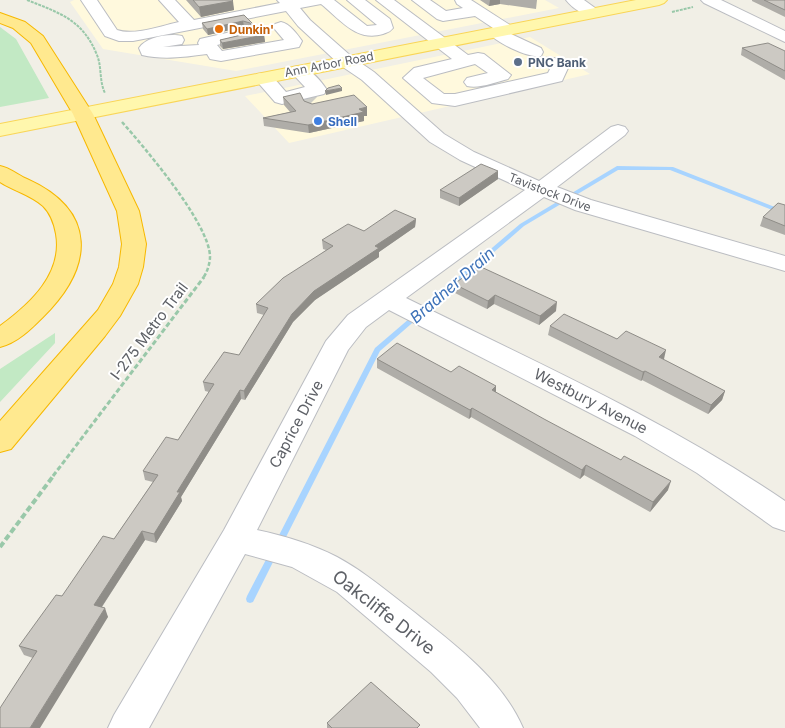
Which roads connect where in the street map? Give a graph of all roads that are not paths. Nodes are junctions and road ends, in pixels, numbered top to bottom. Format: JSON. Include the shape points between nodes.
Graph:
{"nodes":[{"id":1,"x":89,"y":0,"type":"edge"},
{"id":2,"x":167,"y":0,"type":"edge"},
{"id":3,"x":245,"y":0,"type":"edge"},
{"id":4,"x":320,"y":0,"type":"edge"},
{"id":5,"x":325,"y":0,"type":"edge"},
{"id":6,"x":355,"y":0,"type":"edge"},
{"id":7,"x":384,"y":0,"type":"edge"},
{"id":8,"x":420,"y":0,"type":"edge"},
{"id":9,"x":461,"y":0,"type":"edge"},
{"id":10,"x":574,"y":0,"type":"edge"},
{"id":11,"x":659,"y":0,"type":"edge"},
{"id":12,"x":709,"y":0,"type":"edge"},
{"id":13,"x":287,"y":3,"type":"edge"},
{"id":14,"x":478,"y":11,"type":"junction"},
{"id":15,"x":257,"y":13,"type":"junction"},
{"id":16,"x":594,"y":13,"type":"junction"},
{"id":17,"x":0,"y":18,"type":"edge"},
{"id":18,"x":304,"y":23,"type":"junction"},
{"id":19,"x":190,"y":25,"type":"junction"},
{"id":20,"x":281,"y":27,"type":"junction"},
{"id":21,"x":502,"y":31,"type":"junction"},
{"id":22,"x":785,"y":37,"type":"edge"},
{"id":23,"x":441,"y":43,"type":"junction"},
{"id":24,"x":535,"y":52,"type":"dead end"},
{"id":25,"x":235,"y":54,"type":"junction"},
{"id":26,"x":346,"y":61,"type":"junction"},
{"id":27,"x":465,"y":61,"type":"junction"},
{"id":28,"x":551,"y":62,"type":"dead end"},
{"id":29,"x":432,"y":69,"type":"junction"},
{"id":30,"x":299,"y":71,"type":"junction"},
{"id":31,"x":261,"y":78,"type":"junction"},
{"id":32,"x":83,"y":114,"type":"junction"},
{"id":33,"x":0,"y":130,"type":"edge"},
{"id":34,"x":618,"y":131,"type":"dead end"},
{"id":35,"x":0,"y":172,"type":"edge"},
{"id":36,"x":542,"y":188,"type":"junction"},
{"id":37,"x":785,"y":264,"type":"edge"},
{"id":38,"x":388,"y":299,"type":"junction"},
{"id":39,"x":0,"y":339,"type":"edge"},
{"id":40,"x":0,"y":441,"type":"edge"},
{"id":41,"x":785,"y":518,"type":"edge"},
{"id":42,"x":236,"y":539,"type":"junction"},
{"id":43,"x":128,"y":728,"type":"edge"},
{"id":44,"x":503,"y":728,"type":"edge"}],
"edges":[{"from":1,"to":19,"type":"street","via":[[111,33],[119,36]]},
{"from":2,"to":19,"type":"street"},
{"from":3,"to":15,"type":"street"},
{"from":4,"to":13,"type":"street"},
{"from":5,"to":6,"type":"street","via":[[362,30],[371,32],[386,28],[384,22]]},
{"from":7,"to":23,"type":"street"},
{"from":8,"to":14,"type":"street","via":[[443,16]]},
{"from":9,"to":14,"type":"street"},
{"from":10,"to":16,"type":"street"},
{"from":11,"to":16,"type":"main road","name":"Ann Arbor Road"},
{"from":12,"to":22,"type":"street"},
{"from":13,"to":15,"type":"street"},
{"from":13,"to":18,"type":"street","name":"Tavistock Drive"},
{"from":14,"to":21,"type":"street"},
{"from":15,"to":19,"type":"street"},
{"from":16,"to":21,"type":"main road","name":"Ann Arbor Road"},
{"from":17,"to":32,"type":"highway","via":[[19,25],[37,40]]},
{"from":18,"to":20,"type":"street"},
{"from":18,"to":26,"type":"street","name":"Tavistock Drive","via":[[326,35]]},
{"from":20,"to":25,"type":"street","via":[[293,43]]},
{"from":20,"to":25,"type":"street","via":[[209,45],[216,55]]},
{"from":21,"to":23,"type":"main road","name":"Ann Arbor Road"},
{"from":21,"to":24,"type":"street","via":[[517,44]]},
{"from":23,"to":26,"type":"main road","name":"Ann Arbor Road"},
{"from":23,"to":27,"type":"street"},
{"from":25,"to":31,"type":"street"},
{"from":26,"to":30,"type":"main road","name":"Ann Arbor Road"},
{"from":26,"to":36,"type":"street","name":"Tavistock Drive","via":[[368,76],[373,92],[437,138],[510,177]]},
{"from":27,"to":29,"type":"street"},
{"from":27,"to":29,"type":"street","via":[[478,58],[502,75],[455,86]]},
{"from":28,"to":29,"type":"street","via":[[559,68],[556,77],[455,100],[439,99],[412,78]]},
{"from":30,"to":31,"type":"main road","name":"Ann Arbor Road"},
{"from":30,"to":31,"type":"street","via":[[318,90],[312,100],[280,112],[271,102],[282,98]]},
{"from":31,"to":32,"type":"main road","name":"Ann Arbor Road"},
{"from":32,"to":33,"type":"main road","name":"Ann Arbor Road"},
{"from":32,"to":40,"type":"highway","via":[[128,211],[134,239],[130,269],[117,300],[99,326]]},
{"from":34,"to":36,"type":"street","name":"Caprice Drive"},
{"from":35,"to":39,"type":"highway","via":[[49,200],[63,217],[70,245],[65,268],[42,304]]},
{"from":36,"to":37,"type":"street","name":"Tavistock Drive","via":[[614,215]]},
{"from":36,"to":38,"type":"street","name":"Caprice Drive"},
{"from":38,"to":41,"type":"street","name":"Westbury Avenue","via":[[630,420],[683,450]]},
{"from":38,"to":42,"type":"street","name":"Caprice Drive","via":[[357,321],[336,347]]},
{"from":42,"to":43,"type":"street","name":"Caprice Drive"},
{"from":42,"to":44,"type":"street","name":"Oakcliffe Drive","via":[[293,553],[340,576],[446,662],[477,691]]}]}
